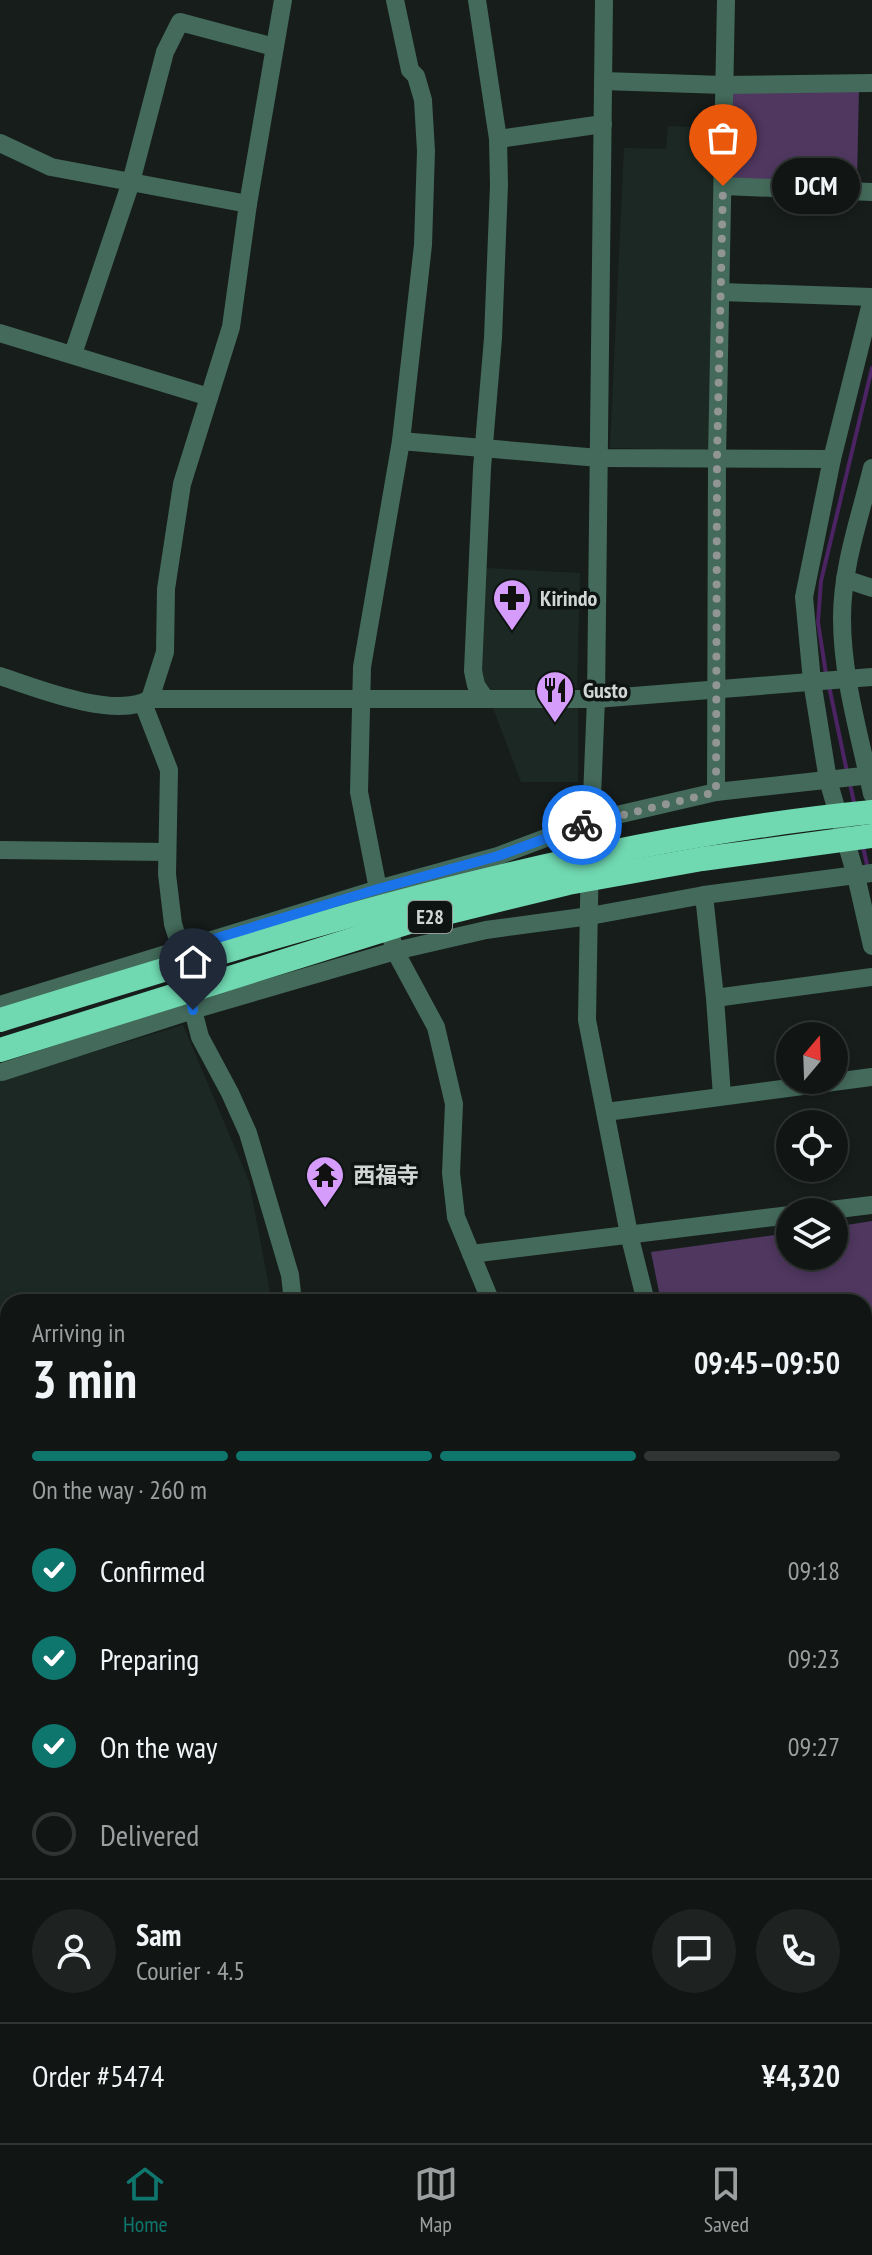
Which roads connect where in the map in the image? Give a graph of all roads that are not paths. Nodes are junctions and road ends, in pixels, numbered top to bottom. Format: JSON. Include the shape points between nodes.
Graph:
{"nodes":[{"id":1,"x":283,"y":0,"type":"edge"},
{"id":2,"x":395,"y":0,"type":"edge"},
{"id":3,"x":477,"y":0,"type":"edge"},
{"id":4,"x":604,"y":0,"type":"edge"},
{"id":5,"x":726,"y":0,"type":"edge"},
{"id":6,"x":274,"y":47,"type":"junction"},
{"id":7,"x":603,"y":81,"type":"junction"},
{"id":8,"x":872,"y":83,"type":"edge"},
{"id":9,"x":724,"y":85,"type":"junction"},
{"id":10,"x":603,"y":124,"type":"junction"},
{"id":11,"x":498,"y":139,"type":"junction"},
{"id":12,"x":0,"y":143,"type":"edge"},
{"id":13,"x":131,"y":182,"type":"junction"},
{"id":14,"x":723,"y":186,"type":"junction"},
{"id":15,"x":872,"y":192,"type":"edge"},
{"id":16,"x":248,"y":204,"type":"junction"},
{"id":17,"x":721,"y":292,"type":"junction"},
{"id":18,"x":872,"y":298,"type":"edge"},
{"id":19,"x":0,"y":333,"type":"edge"},
{"id":20,"x":73,"y":354,"type":"junction"},
{"id":21,"x":209,"y":397,"type":"junction"},
{"id":22,"x":401,"y":441,"type":"junction"},
{"id":23,"x":485,"y":449,"type":"junction"},
{"id":24,"x":599,"y":458,"type":"junction"},
{"id":25,"x":717,"y":458,"type":"junction"},
{"id":26,"x":832,"y":459,"type":"junction"},
{"id":27,"x":872,"y":468,"type":"edge"},
{"id":28,"x":868,"y":499,"type":"edge"},
{"id":29,"x":845,"y":579,"type":"junction"},
{"id":30,"x":872,"y":588,"type":"edge"},
{"id":31,"x":0,"y":676,"type":"edge"},
{"id":32,"x":872,"y":677,"type":"edge"},
{"id":33,"x":828,"y":679,"type":"junction"},
{"id":34,"x":717,"y":691,"type":"junction"},
{"id":35,"x":484,"y":697,"type":"junction"},
{"id":36,"x":596,"y":699,"type":"junction"},
{"id":37,"x":361,"y":700,"type":"junction"},
{"id":38,"x":147,"y":701,"type":"junction"},
{"id":39,"x":856,"y":780,"type":"edge"},
{"id":40,"x":716,"y":792,"type":"junction"},
{"id":41,"x":872,"y":812,"type":"edge"},
{"id":42,"x":591,"y":821,"type":"junction"},
{"id":43,"x":872,"y":836,"type":"edge"},
{"id":44,"x":0,"y":850,"type":"edge"},
{"id":45,"x":167,"y":852,"type":"junction"},
{"id":46,"x":864,"y":875,"type":"edge"},
{"id":47,"x":378,"y":889,"type":"junction"},
{"id":48,"x":704,"y":895,"type":"junction"},
{"id":49,"x":590,"y":916,"type":"junction"},
{"id":50,"x":872,"y":946,"type":"edge"},
{"id":51,"x":181,"y":949,"type":"junction"},
{"id":52,"x":395,"y":951,"type":"junction"},
{"id":53,"x":872,"y":977,"type":"edge"},
{"id":54,"x":715,"y":998,"type":"junction"},
{"id":55,"x":0,"y":1005,"type":"edge"},
{"id":56,"x":193,"y":1010,"type":"junction"},
{"id":57,"x":0,"y":1020,"type":"edge"},
{"id":58,"x":1,"y":1061,"type":"edge"},
{"id":59,"x":872,"y":1077,"type":"edge"},
{"id":60,"x":722,"y":1096,"type":"junction"},
{"id":61,"x":606,"y":1112,"type":"junction"},
{"id":62,"x":872,"y":1205,"type":"edge"},
{"id":63,"x":848,"y":1208,"type":"edge"},
{"id":64,"x":776,"y":1217,"type":"edge"},
{"id":65,"x":629,"y":1234,"type":"junction"},
{"id":66,"x":471,"y":1254,"type":"junction"},
{"id":67,"x":292,"y":1294,"type":"edge"},
{"id":68,"x":488,"y":1294,"type":"edge"},
{"id":69,"x":644,"y":1294,"type":"edge"}],
"edges":[{"from":1,"to":6,"type":"street"},
{"from":2,"to":22,"type":"street","via":[[410,70],[423,100],[426,151],[423,245]]},
{"from":3,"to":11,"type":"street"},
{"from":4,"to":7,"type":"street"},
{"from":5,"to":9,"type":"street"},
{"from":6,"to":13,"type":"street","via":[[180,22],[165,52]]},
{"from":6,"to":16,"type":"street"},
{"from":7,"to":9,"type":"street"},
{"from":7,"to":10,"type":"street"},
{"from":8,"to":9,"type":"street"},
{"from":9,"to":14,"type":"street"},
{"from":10,"to":11,"type":"street"},
{"from":10,"to":24,"type":"street"},
{"from":11,"to":23,"type":"street"},
{"from":12,"to":13,"type":"street","via":[[51,167]]},
{"from":13,"to":16,"type":"street"},
{"from":13,"to":20,"type":"street"},
{"from":14,"to":15,"type":"street"},
{"from":14,"to":17,"type":"street"},
{"from":16,"to":21,"type":"street","via":[[231,327]]},
{"from":17,"to":18,"type":"street"},
{"from":17,"to":25,"type":"street"},
{"from":18,"to":26,"type":"street"},
{"from":19,"to":20,"type":"street"},
{"from":20,"to":21,"type":"street"},
{"from":21,"to":38,"type":"street","via":[[182,484],[166,589],[165,652]]},
{"from":22,"to":23,"type":"street"},
{"from":22,"to":37,"type":"street","via":[[362,667]]},
{"from":23,"to":24,"type":"street"},
{"from":23,"to":35,"type":"street","via":[[473,671]]},
{"from":24,"to":25,"type":"street"},
{"from":24,"to":36,"type":"street"},
{"from":25,"to":26,"type":"street"},
{"from":25,"to":34,"type":"street"},
{"from":26,"to":33,"type":"street","via":[[804,597]]},
{"from":27,"to":28,"type":"street"},
{"from":28,"to":29,"type":"street"},
{"from":29,"to":30,"type":"street"},
{"from":29,"to":33,"type":"street"},
{"from":31,"to":38,"type":"street","via":[[97,705]]},
{"from":32,"to":33,"type":"street"},
{"from":33,"to":34,"type":"street"},
{"from":33,"to":39,"type":"street"},
{"from":33,"to":39,"type":"street"},
{"from":34,"to":36,"type":"street"},
{"from":34,"to":40,"type":"street"},
{"from":35,"to":36,"type":"street"},
{"from":35,"to":37,"type":"street"},
{"from":36,"to":42,"type":"street"},
{"from":37,"to":38,"type":"street"},
{"from":37,"to":47,"type":"street","via":[[359,792]]},
{"from":38,"to":45,"type":"street","via":[[169,770]]},
{"from":39,"to":40,"type":"street"},
{"from":39,"to":46,"type":"street"},
{"from":40,"to":42,"type":"street"},
{"from":41,"to":57,"type":"highway","number":"E28","bridge":true,"via":[[698,834],[565,860],[405,900]]},
{"from":42,"to":47,"type":"street","via":[[498,856]]},
{"from":42,"to":49,"type":"street"},
{"from":43,"to":58,"type":"highway","number":"E28","bridge":true,"via":[[568,883],[409,922]]},
{"from":44,"to":45,"type":"street"},
{"from":45,"to":51,"type":"street","via":[[173,924]]},
{"from":46,"to":48,"type":"street"},
{"from":46,"to":50,"type":"street"},
{"from":47,"to":51,"type":"street"},
{"from":47,"to":52,"type":"street"},
{"from":48,"to":49,"type":"street"},
{"from":48,"to":54,"type":"street"},
{"from":49,"to":52,"type":"street","via":[[486,930]]},
{"from":49,"to":61,"type":"street","via":[[587,1020]]},
{"from":51,"to":55,"type":"street"},
{"from":51,"to":56,"type":"street"},
{"from":52,"to":56,"type":"street"},
{"from":52,"to":66,"type":"street","via":[[436,1027],[454,1104],[451,1173],[456,1217]]},
{"from":53,"to":54,"type":"street"},
{"from":54,"to":60,"type":"street"},
{"from":56,"to":58,"type":"street"},
{"from":56,"to":67,"type":"street","via":[[200,1037],[248,1133]]},
{"from":59,"to":60,"type":"street"},
{"from":60,"to":61,"type":"street"},
{"from":61,"to":65,"type":"street"},
{"from":62,"to":63,"type":"street"},
{"from":64,"to":65,"type":"street"},
{"from":65,"to":66,"type":"street"},
{"from":65,"to":69,"type":"street"},
{"from":66,"to":68,"type":"street"}]}
